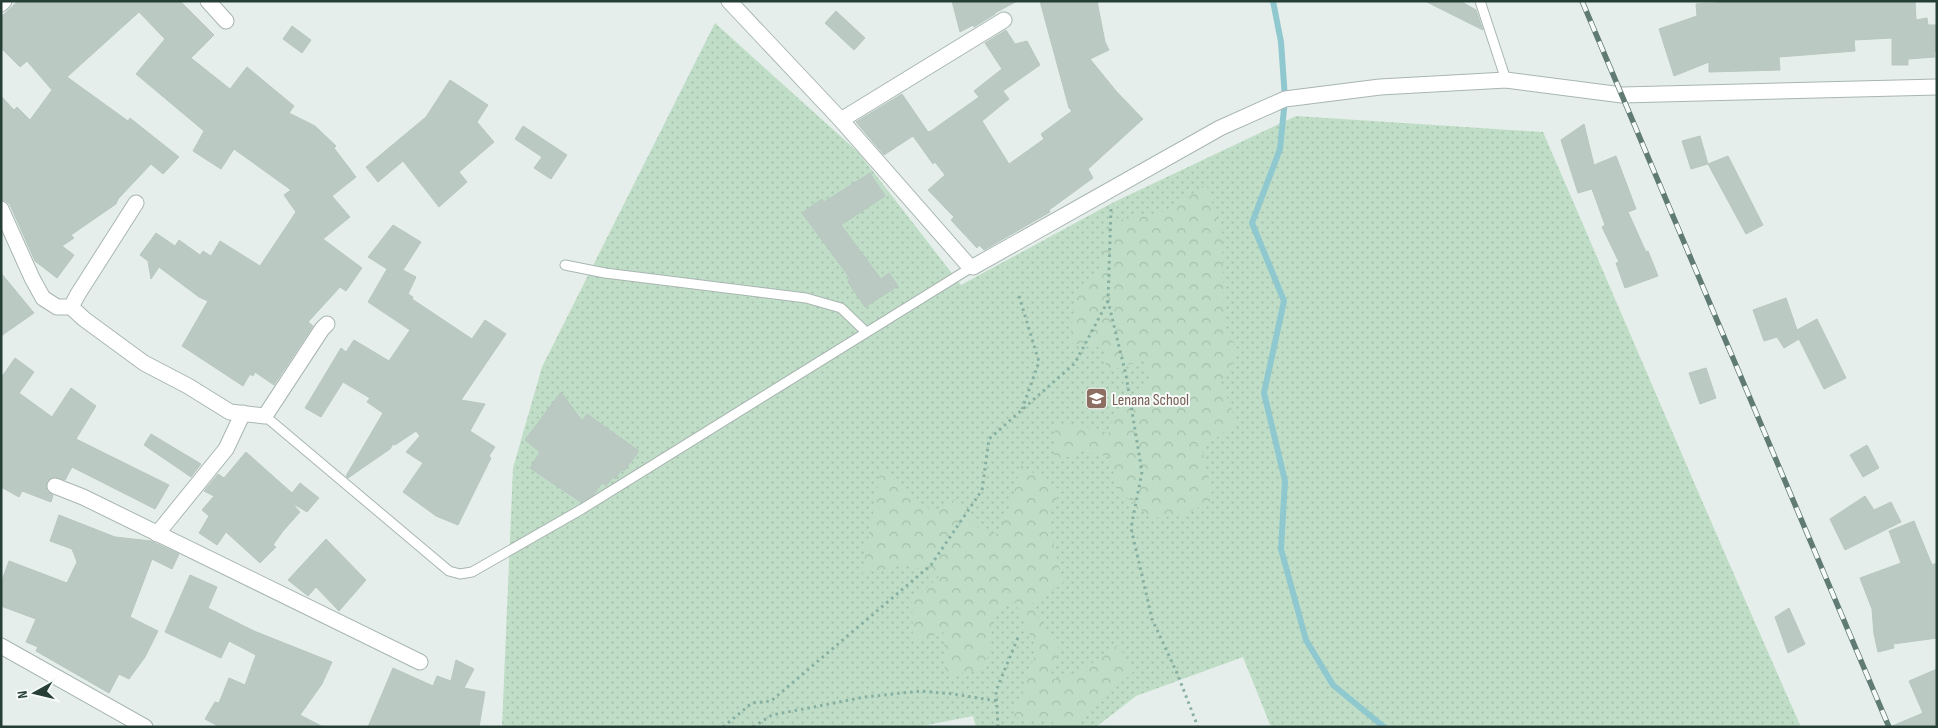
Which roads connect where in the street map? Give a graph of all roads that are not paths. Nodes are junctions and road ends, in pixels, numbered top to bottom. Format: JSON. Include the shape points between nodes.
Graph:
{"nodes":[{"id":1,"x":4,"y":1,"type":"edge"},
{"id":2,"x":208,"y":1,"type":"edge"},
{"id":3,"x":729,"y":1,"type":"edge"},
{"id":4,"x":1480,"y":1,"type":"edge"},
{"id":5,"x":1,"y":4,"type":"edge"},
{"id":6,"x":1004,"y":20,"type":"dead end"},
{"id":7,"x":226,"y":21,"type":"dead end"},
{"id":8,"x":1506,"y":80,"type":"junction"},
{"id":9,"x":1937,"y":87,"type":"edge"},
{"id":10,"x":842,"y":120,"type":"junction"},
{"id":11,"x":136,"y":203,"type":"dead end"},
{"id":12,"x":1,"y":210,"type":"edge"},
{"id":13,"x":564,"y":265,"type":"dead end"},
{"id":14,"x":972,"y":267,"type":"junction"},
{"id":15,"x":71,"y":307,"type":"junction"},
{"id":16,"x":327,"y":324,"type":"dead end"},
{"id":17,"x":866,"y":332,"type":"junction"},
{"id":18,"x":243,"y":414,"type":"junction"},
{"id":19,"x":264,"y":416,"type":"junction"},
{"id":20,"x":55,"y":486,"type":"dead end"},
{"id":21,"x":157,"y":534,"type":"junction"},
{"id":22,"x":1,"y":646,"type":"edge"},
{"id":23,"x":420,"y":662,"type":"dead end"},
{"id":24,"x":145,"y":727,"type":"edge"}],
"edges":[{"from":1,"to":5,"type":"street"},
{"from":2,"to":7,"type":"street"},
{"from":3,"to":10,"type":"street"},
{"from":4,"to":8,"type":"lane"},
{"from":6,"to":10,"type":"street"},
{"from":8,"to":9,"type":"street","via":[[1622,95]]},
{"from":8,"to":14,"type":"street","via":[[1380,87],[1285,99],[1220,128]]},
{"from":10,"to":14,"type":"street"},
{"from":11,"to":15,"type":"street"},
{"from":12,"to":15,"type":"street","via":[[43,298],[57,307]]},
{"from":13,"to":17,"type":"lane","via":[[806,298],[841,308]]},
{"from":14,"to":17,"type":"lane"},
{"from":15,"to":18,"type":"street","via":[[144,363],[230,412]]},
{"from":16,"to":19,"type":"street"},
{"from":17,"to":19,"type":"lane","via":[[550,528],[486,566],[460,574],[450,571]]},
{"from":18,"to":19,"type":"street"},
{"from":18,"to":21,"type":"street","via":[[226,450]]},
{"from":20,"to":21,"type":"street"},
{"from":21,"to":23,"type":"street"},
{"from":22,"to":24,"type":"street"}]}
